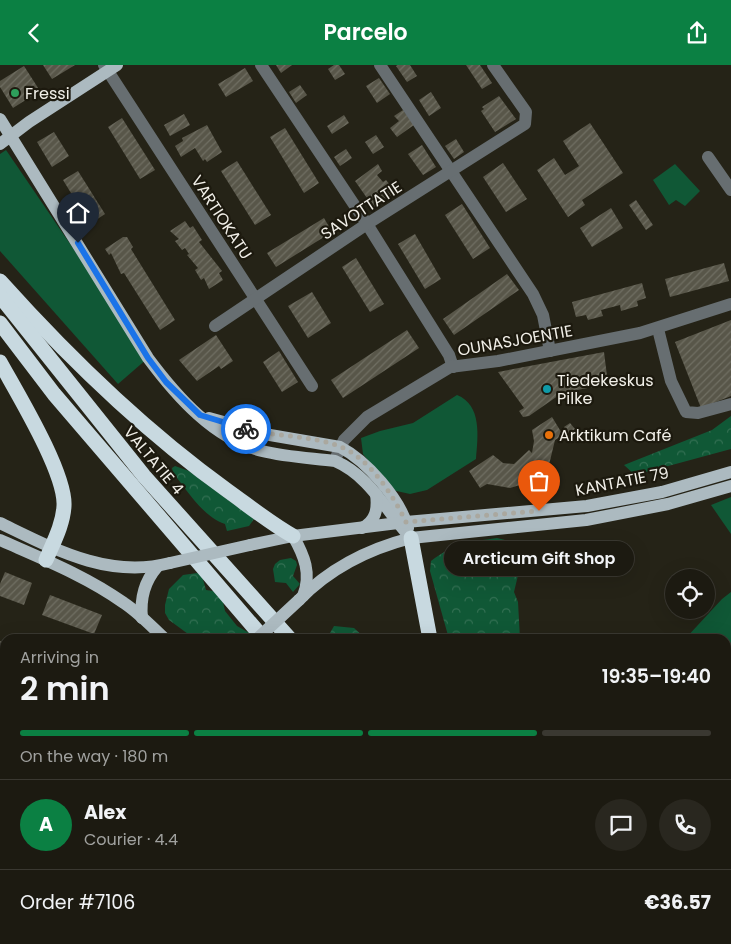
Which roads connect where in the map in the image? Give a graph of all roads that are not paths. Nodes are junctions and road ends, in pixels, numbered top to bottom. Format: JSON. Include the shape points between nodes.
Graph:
{"nodes":[{"id":1,"x":261,"y":65,"type":"edge"},
{"id":2,"x":380,"y":65,"type":"edge"},
{"id":3,"x":493,"y":65,"type":"edge"},
{"id":4,"x":110,"y":67,"type":"edge"},
{"id":5,"x":0,"y":119,"type":"edge"},
{"id":6,"x":11,"y":136,"type":"junction"},
{"id":7,"x":0,"y":144,"type":"edge"},
{"id":8,"x":708,"y":157,"type":"dead end"},
{"id":9,"x":452,"y":171,"type":"junction"},
{"id":10,"x":731,"y":190,"type":"edge"},
{"id":11,"x":367,"y":224,"type":"junction"},
{"id":12,"x":0,"y":281,"type":"edge"},
{"id":13,"x":0,"y":296,"type":"edge"},
{"id":14,"x":256,"y":299,"type":"junction"},
{"id":15,"x":731,"y":304,"type":"edge"},
{"id":16,"x":0,"y":323,"type":"edge"},
{"id":17,"x":215,"y":326,"type":"dead end"},
{"id":18,"x":658,"y":329,"type":"junction"},
{"id":19,"x":550,"y":351,"type":"junction"},
{"id":20,"x":0,"y":362,"type":"edge"},
{"id":21,"x":453,"y":367,"type":"junction"},
{"id":22,"x":312,"y":386,"type":"dead end"},
{"id":23,"x":731,"y":404,"type":"edge"},
{"id":24,"x":200,"y":415,"type":"junction"},
{"id":25,"x":340,"y":447,"type":"junction"},
{"id":26,"x":335,"y":461,"type":"junction"},
{"id":27,"x":731,"y":472,"type":"edge"},
{"id":28,"x":731,"y":486,"type":"edge"},
{"id":29,"x":376,"y":494,"type":"junction"},
{"id":30,"x":402,"y":522,"type":"junction"},
{"id":31,"x":0,"y":523,"type":"edge"},
{"id":32,"x":361,"y":528,"type":"junction"},
{"id":33,"x":293,"y":536,"type":"junction"},
{"id":34,"x":411,"y":538,"type":"junction"},
{"id":35,"x":0,"y":539,"type":"edge"},
{"id":36,"x":49,"y":554,"type":"junction"},
{"id":37,"x":156,"y":567,"type":"junction"},
{"id":38,"x":301,"y":597,"type":"junction"},
{"id":39,"x":142,"y":618,"type":"junction"},
{"id":40,"x":160,"y":634,"type":"edge"},
{"id":41,"x":260,"y":634,"type":"edge"},
{"id":42,"x":262,"y":634,"type":"edge"},
{"id":43,"x":286,"y":634,"type":"edge"},
{"id":44,"x":429,"y":634,"type":"edge"}],
"edges":[{"from":1,"to":11,"type":"street"},
{"from":2,"to":9,"type":"street"},
{"from":3,"to":9,"type":"street","name":"SAVOTTATIE","via":[[526,112],[526,124]]},
{"from":4,"to":6,"type":"main road"},
{"from":4,"to":14,"type":"street","name":"VARTIOKATU"},
{"from":5,"to":6,"type":"main road"},
{"from":6,"to":7,"type":"main road"},
{"from":6,"to":24,"type":"main road","via":[[148,358],[166,382]]},
{"from":8,"to":10,"type":"street"},
{"from":9,"to":11,"type":"street","name":"SAVOTTATIE"},
{"from":9,"to":19,"type":"street","via":[[533,295],[542,315]]},
{"from":11,"to":14,"type":"street","name":"SAVOTTATIE"},
{"from":11,"to":21,"type":"street","via":[[449,355]]},
{"from":12,"to":33,"type":"highway","via":[[77,365],[119,404],[195,467]]},
{"from":13,"to":43,"type":"highway","name":"VALTATIE 4","via":[[144,476]]},
{"from":14,"to":17,"type":"street","name":"SAVOTTATIE"},
{"from":14,"to":22,"type":"street","name":"VARTIOKATU"},
{"from":15,"to":18,"type":"street","name":"OUNASJOENTIE"},
{"from":16,"to":41,"type":"highway","name":"VALTATIE 4","via":[[54,394]]},
{"from":18,"to":19,"type":"street","name":"OUNASJOENTIE"},
{"from":18,"to":23,"type":"street","via":[[671,381],[686,412],[698,413]]},
{"from":19,"to":21,"type":"street","name":"OUNASJOENTIE"},
{"from":20,"to":36,"type":"highway","via":[[63,490],[63,512]]},
{"from":21,"to":25,"type":"street","name":"OUNASJOENTIE","via":[[441,371],[367,417]]},
{"from":24,"to":25,"type":"main road","via":[[270,435]]},
{"from":24,"to":26,"type":"main road","via":[[234,440],[256,449]]},
{"from":25,"to":26,"type":"street","name":"OUNASJOENTIE"},
{"from":25,"to":30,"type":"main road","via":[[369,469],[395,502]]},
{"from":26,"to":29,"type":"main road","via":[[353,471]]},
{"from":27,"to":30,"type":"main road","name":"KANTATIE 79","via":[[662,491],[586,506]]},
{"from":28,"to":34,"type":"main road","name":"KANTATIE 79","via":[[668,504],[586,520]]},
{"from":29,"to":30,"type":"main road"},
{"from":29,"to":32,"type":"main road","via":[[376,513],[370,523]]},
{"from":30,"to":32,"type":"main road","name":"KANTATIE 79"},
{"from":30,"to":34,"type":"main road"},
{"from":31,"to":36,"type":"main road"},
{"from":32,"to":33,"type":"main road","name":"KANTATIE 79"},
{"from":33,"to":37,"type":"main road","name":"KANTATIE 79","bridge":true},
{"from":33,"to":38,"type":"main road","via":[[308,573]]},
{"from":34,"to":38,"type":"main road","name":"KANTATIE 79","via":[[387,544],[351,560]]},
{"from":34,"to":44,"type":"highway"},
{"from":35,"to":36,"type":"main road"},
{"from":36,"to":37,"type":"main road","name":"KANTATIE 79","via":[[96,564]]},
{"from":36,"to":39,"type":"main road"},
{"from":37,"to":39,"type":"main road","via":[[143,590]]},
{"from":38,"to":42,"type":"main road","name":"KANTATIE 79","bridge":true},
{"from":39,"to":40,"type":"main road"}]}
